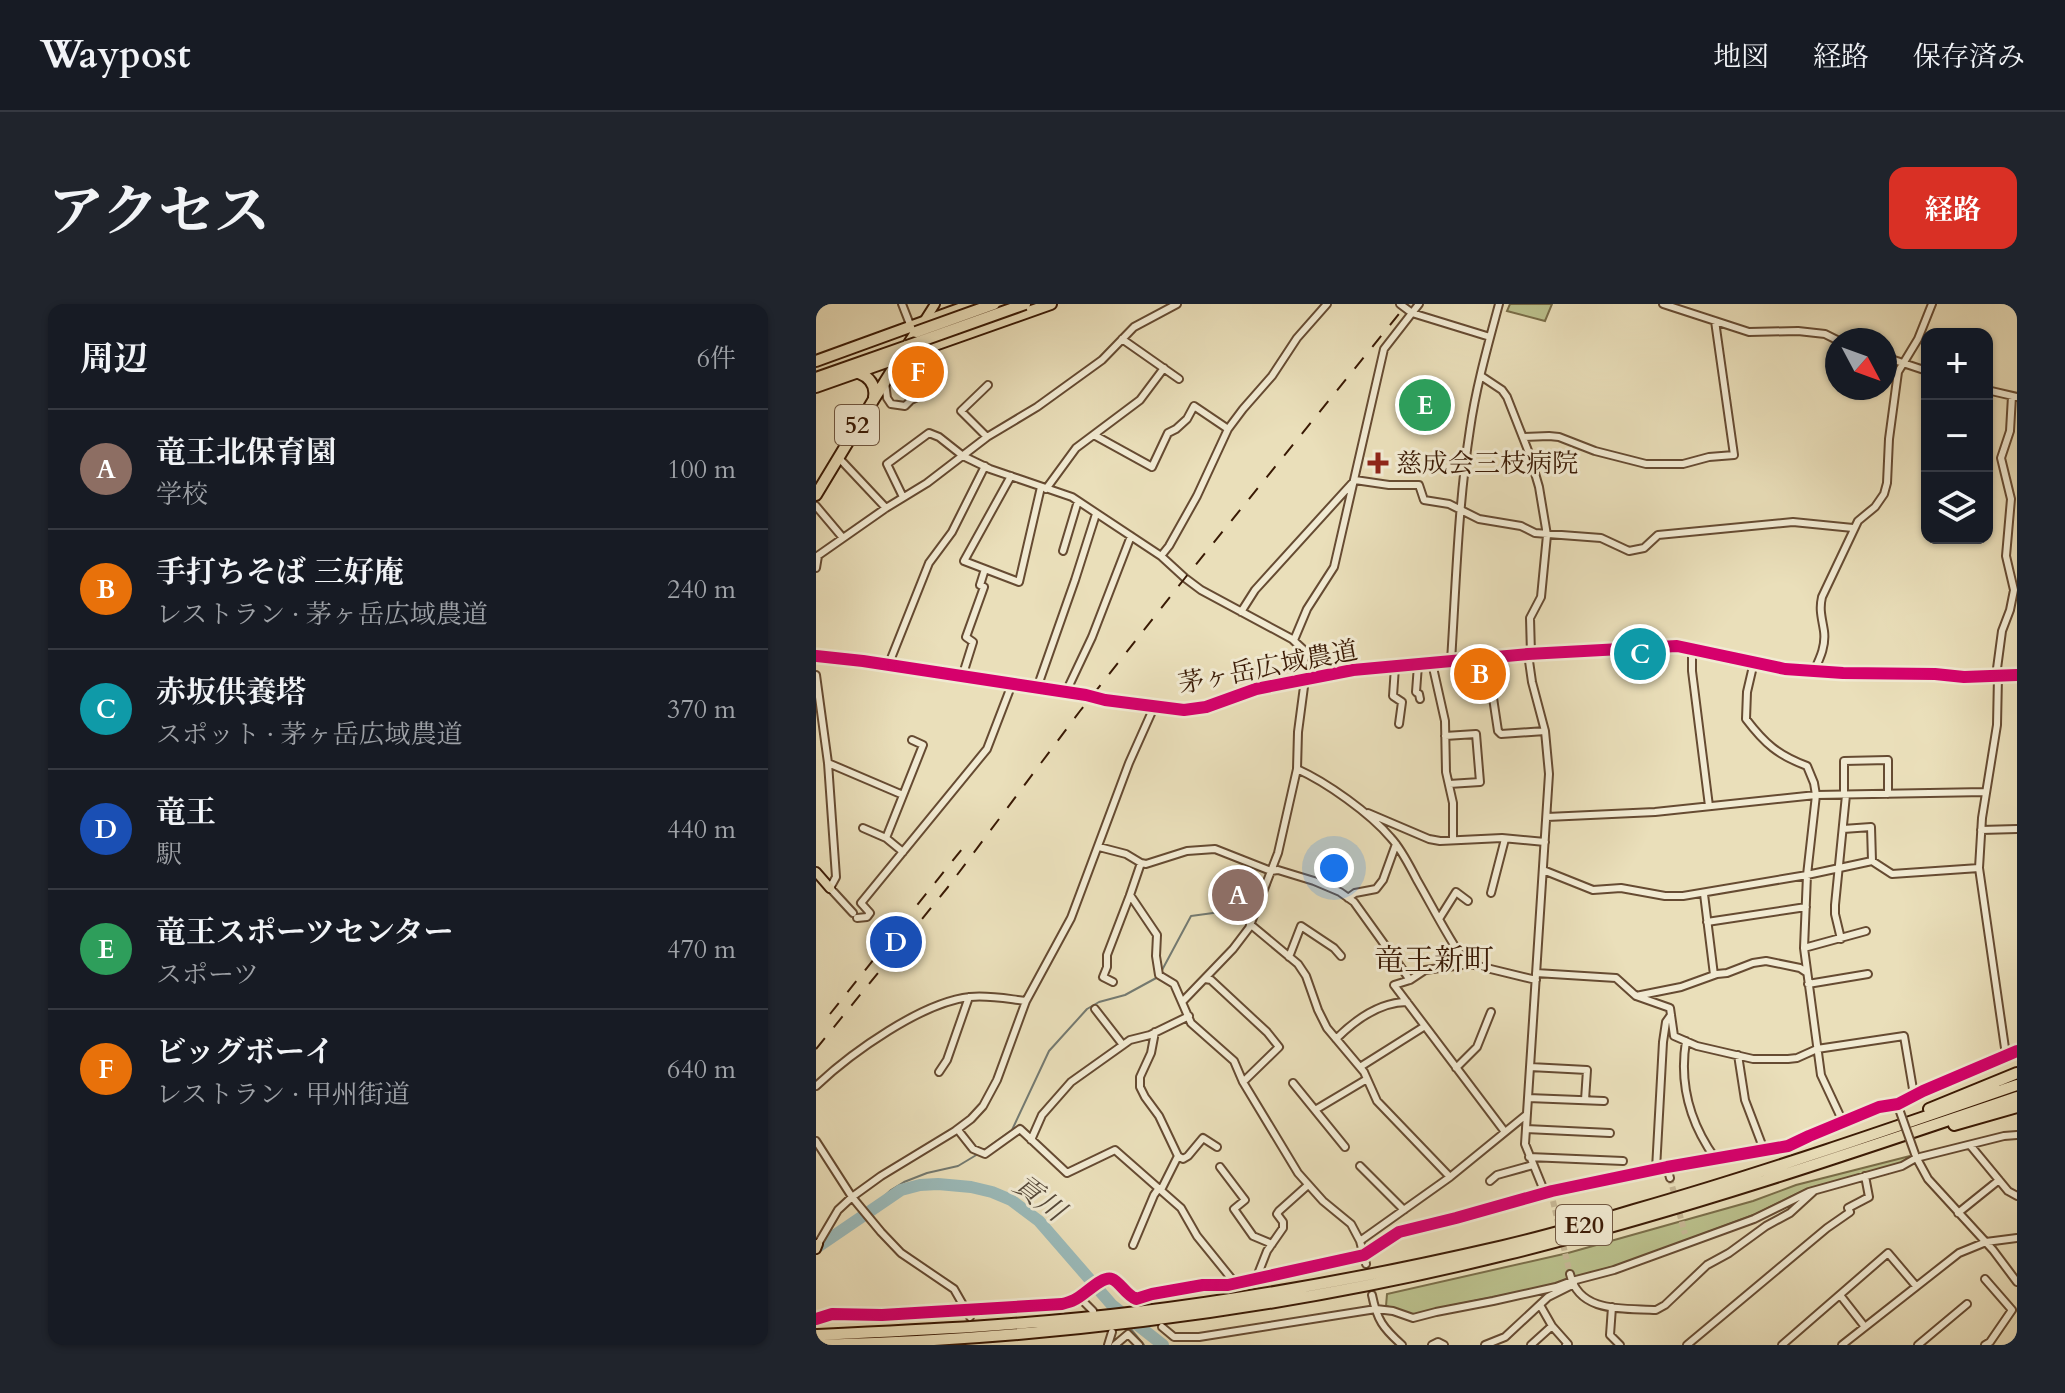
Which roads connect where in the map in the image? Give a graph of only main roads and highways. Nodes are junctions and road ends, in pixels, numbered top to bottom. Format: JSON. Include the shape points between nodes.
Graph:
{"nodes":[{"id":1,"x":935,"y":304,"type":"edge"},
{"id":2,"x":973,"y":304,"type":"edge"},
{"id":3,"x":994,"y":304,"type":"edge"},
{"id":4,"x":1025,"y":304,"type":"edge"},
{"id":5,"x":1051,"y":304,"type":"edge"},
{"id":6,"x":922,"y":323,"type":"junction"},
{"id":7,"x":901,"y":357,"type":"junction"},
{"id":8,"x":816,"y":360,"type":"edge"},
{"id":9,"x":816,"y":368,"type":"edge"},
{"id":10,"x":859,"y":373,"type":"junction"},
{"id":11,"x":816,"y":378,"type":"edge"},
{"id":12,"x":816,"y":387,"type":"edge"},
{"id":13,"x":874,"y":399,"type":"junction"},
{"id":14,"x":816,"y":495,"type":"edge"},
{"id":15,"x":818,"y":877,"type":"edge"},
{"id":16,"x":830,"y":888,"type":"road end"},
{"id":17,"x":2017,"y":1073,"type":"edge"},
{"id":18,"x":2017,"y":1085,"type":"edge"},
{"id":19,"x":2017,"y":1097,"type":"edge"},
{"id":20,"x":2017,"y":1107,"type":"edge"},
{"id":21,"x":1831,"y":1149,"type":"junction"},
{"id":22,"x":1866,"y":1149,"type":"junction"},
{"id":23,"x":1105,"y":1321,"type":"junction"},
{"id":24,"x":816,"y":1335,"type":"edge"},
{"id":25,"x":816,"y":1345,"type":"edge"},
{"id":26,"x":822,"y":1345,"type":"edge"}],
"edges":[{"from":1,"to":6,"type":"main road"},
{"from":2,"to":6,"type":"highway"},
{"from":3,"to":9,"type":"highway","bridge":true},
{"from":4,"to":11,"type":"highway","bridge":true},
{"from":5,"to":7,"type":"highway"},
{"from":6,"to":7,"type":"highway","number":"52"},
{"from":6,"to":8,"type":"highway"},
{"from":7,"to":10,"type":"highway"},
{"from":7,"to":13,"type":"highway","number":"52"},
{"from":10,"to":12,"type":"highway"},
{"from":10,"to":13,"type":"highway","via":[[874,386]]},
{"from":13,"to":14,"type":"highway","number":"52"},
{"from":15,"to":16,"type":"main road"},
{"from":17,"to":21,"type":"highway"},
{"from":18,"to":21,"type":"highway","number":"E20"},
{"from":19,"to":22,"type":"highway","number":"E20"},
{"from":20,"to":22,"type":"highway"},
{"from":21,"to":23,"type":"highway","number":"E20","via":[[1506,1246],[1325,1284],[1140,1309]]},
{"from":22,"to":23,"type":"highway","number":"E20","via":[[1665,1212],[1507,1254],[1326,1293],[1147,1322]]},
{"from":23,"to":24,"type":"highway","number":"E20"},
{"from":23,"to":26,"type":"highway","number":"E20","via":[[884,1344]]},
{"from":25,"to":26,"type":"highway","number":"E20"}]}
